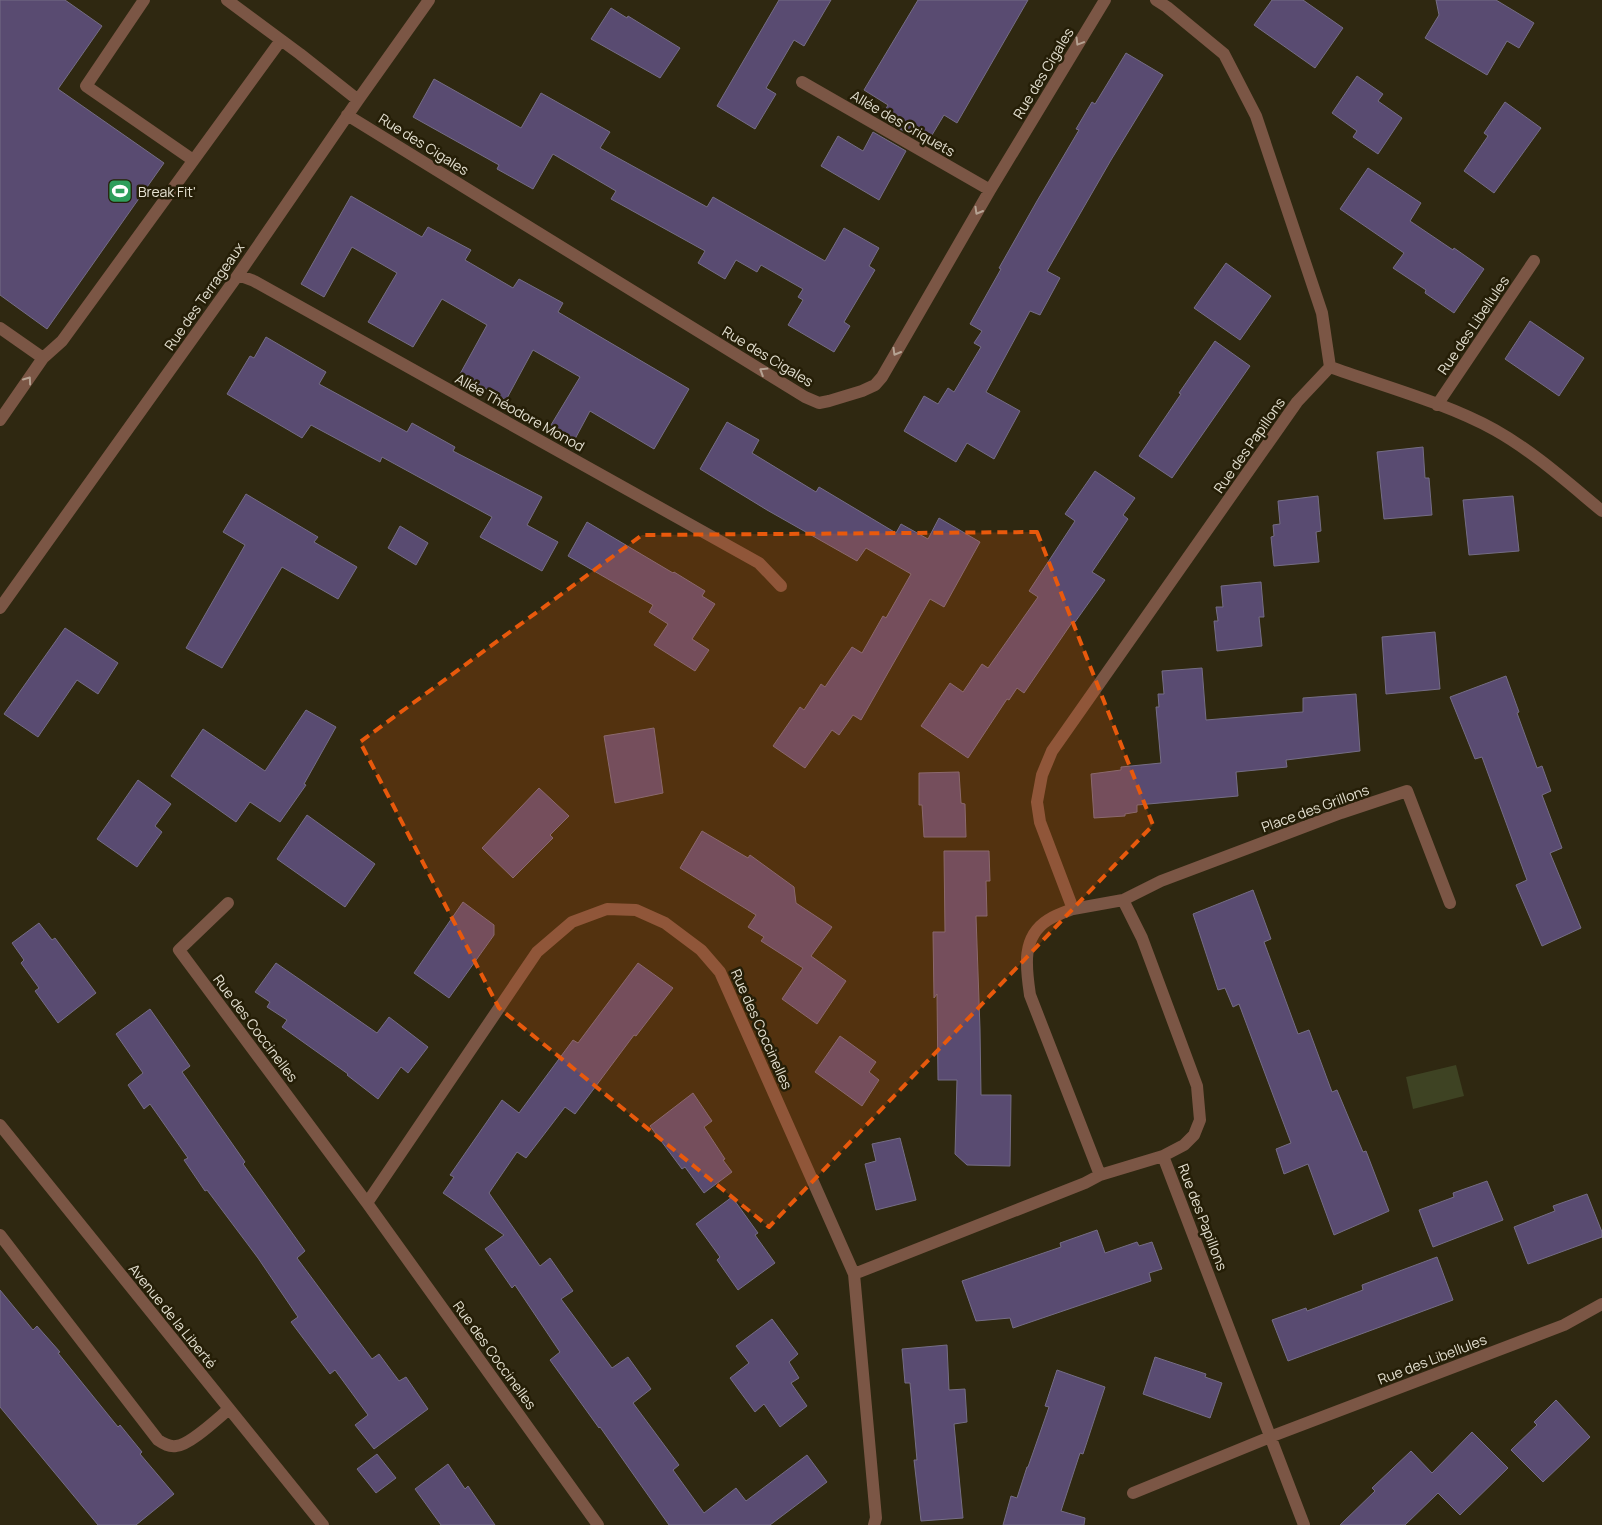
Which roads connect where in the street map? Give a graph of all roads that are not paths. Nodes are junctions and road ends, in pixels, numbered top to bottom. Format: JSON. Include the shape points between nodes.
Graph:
{"nodes":[{"id":1,"x":144,"y":0,"type":"edge"},
{"id":2,"x":227,"y":0,"type":"edge"},
{"id":3,"x":429,"y":0,"type":"edge"},
{"id":4,"x":1104,"y":0,"type":"edge"},
{"id":5,"x":1156,"y":0,"type":"edge"},
{"id":6,"x":281,"y":40,"type":"junction"},
{"id":7,"x":802,"y":82,"type":"dead end"},
{"id":8,"x":358,"y":100,"type":"junction"},
{"id":9,"x":347,"y":116,"type":"junction"},
{"id":10,"x":194,"y":160,"type":"junction"},
{"id":11,"x":990,"y":190,"type":"junction"},
{"id":12,"x":1534,"y":261,"type":"dead end"},
{"id":13,"x":238,"y":275,"type":"junction"},
{"id":14,"x":0,"y":328,"type":"edge"},
{"id":15,"x":43,"y":358,"type":"junction"},
{"id":16,"x":1330,"y":367,"type":"junction"},
{"id":17,"x":1437,"y":405,"type":"junction"},
{"id":18,"x":0,"y":420,"type":"edge"},
{"id":19,"x":1602,"y":511,"type":"edge"},
{"id":20,"x":781,"y":586,"type":"dead end"},
{"id":21,"x":0,"y":608,"type":"edge"},
{"id":22,"x":1123,"y":900,"type":"junction"},
{"id":23,"x":228,"y":903,"type":"dead end"},
{"id":24,"x":1450,"y":904,"type":"dead end"},
{"id":25,"x":1073,"y":908,"type":"junction"},
{"id":26,"x":0,"y":1125,"type":"edge"},
{"id":27,"x":1163,"y":1156,"type":"junction"},
{"id":28,"x":1100,"y":1175,"type":"junction"},
{"id":29,"x":367,"y":1203,"type":"junction"},
{"id":30,"x":0,"y":1234,"type":"edge"},
{"id":31,"x":854,"y":1274,"type":"junction"},
{"id":32,"x":1602,"y":1304,"type":"edge"},
{"id":33,"x":229,"y":1409,"type":"junction"},
{"id":34,"x":1270,"y":1437,"type":"junction"},
{"id":35,"x":1133,"y":1493,"type":"dead end"},
{"id":36,"x":322,"y":1525,"type":"edge"},
{"id":37,"x":598,"y":1525,"type":"edge"},
{"id":38,"x":874,"y":1525,"type":"edge"},
{"id":39,"x":1304,"y":1525,"type":"edge"}],
"edges":[{"from":1,"to":10,"type":"street","via":[[86,86]]},
{"from":2,"to":6,"type":"street"},
{"from":3,"to":8,"type":"street","name":"Rue des Terrageaux"},
{"from":4,"to":11,"type":"street","name":"Rue des Cigales","one_way":true},
{"from":5,"to":16,"type":"street","via":[[1224,54],[1256,116],[1322,313]]},
{"from":6,"to":8,"type":"street"},
{"from":6,"to":10,"type":"street"},
{"from":7,"to":11,"type":"street","name":"Allée des Criquets"},
{"from":8,"to":9,"type":"street","name":"Rue des Terrageaux"},
{"from":11,"to":9,"type":"street","name":"Rue des Cigales","one_way":true,"via":[[882,377],[875,385],[862,391],[820,402],[805,397]]},
{"from":9,"to":13,"type":"street","name":"Rue des Terrageaux"},
{"from":10,"to":15,"type":"street","via":[[62,341]]},
{"from":12,"to":17,"type":"street","name":"Rue des Libellules"},
{"from":13,"to":20,"type":"street","name":"Allée Théodore Monod","via":[[759,563]]},
{"from":13,"to":21,"type":"street","name":"Rue des Terrageaux"},
{"from":14,"to":15,"type":"street"},
{"from":18,"to":15,"type":"street","one_way":true},
{"from":16,"to":17,"type":"street"},
{"from":16,"to":25,"type":"street","name":"Rue des Papillons","via":[[1297,402],[1052,751],[1042,775],[1037,802],[1040,822]]},
{"from":17,"to":19,"type":"street","via":[[1495,430],[1538,458]]},
{"from":22,"to":24,"type":"street","name":"Place des Grillons","via":[[1161,881],[1407,791]]},
{"from":22,"to":25,"type":"street"},
{"from":22,"to":27,"type":"street","name":"Rue des Papillons","via":[[1142,938],[1197,1086],[1200,1120],[1194,1135],[1184,1145]]},
{"from":23,"to":29,"type":"street","name":"Rue des Coccinelles","via":[[179,950]]},
{"from":25,"to":28,"type":"street","via":[[1048,920],[1035,931],[1028,948],[1026,968],[1030,994]]},
{"from":26,"to":33,"type":"street","name":"Avenue de la Liberté"},
{"from":27,"to":28,"type":"street"},
{"from":27,"to":34,"type":"street","name":"Rue des Papillons"},
{"from":28,"to":31,"type":"street"},
{"from":29,"to":31,"type":"street","name":"Rue des Coccinelles","via":[[537,952],[572,922],[607,909],[636,910],[666,923],[701,950],[720,972]]},
{"from":29,"to":37,"type":"street","name":"Rue des Coccinelles"},
{"from":30,"to":33,"type":"street","via":[[158,1440],[167,1446],[178,1446],[192,1439]]},
{"from":31,"to":38,"type":"street","name":"Rue des Coccinelles","via":[[876,1518]]},
{"from":32,"to":34,"type":"street","name":"Rue des Libellules","via":[[1564,1325]]},
{"from":33,"to":36,"type":"street","name":"Avenue de la Liberté"},
{"from":34,"to":35,"type":"street"},
{"from":34,"to":39,"type":"street","name":"Rue des Papillons"}]}
